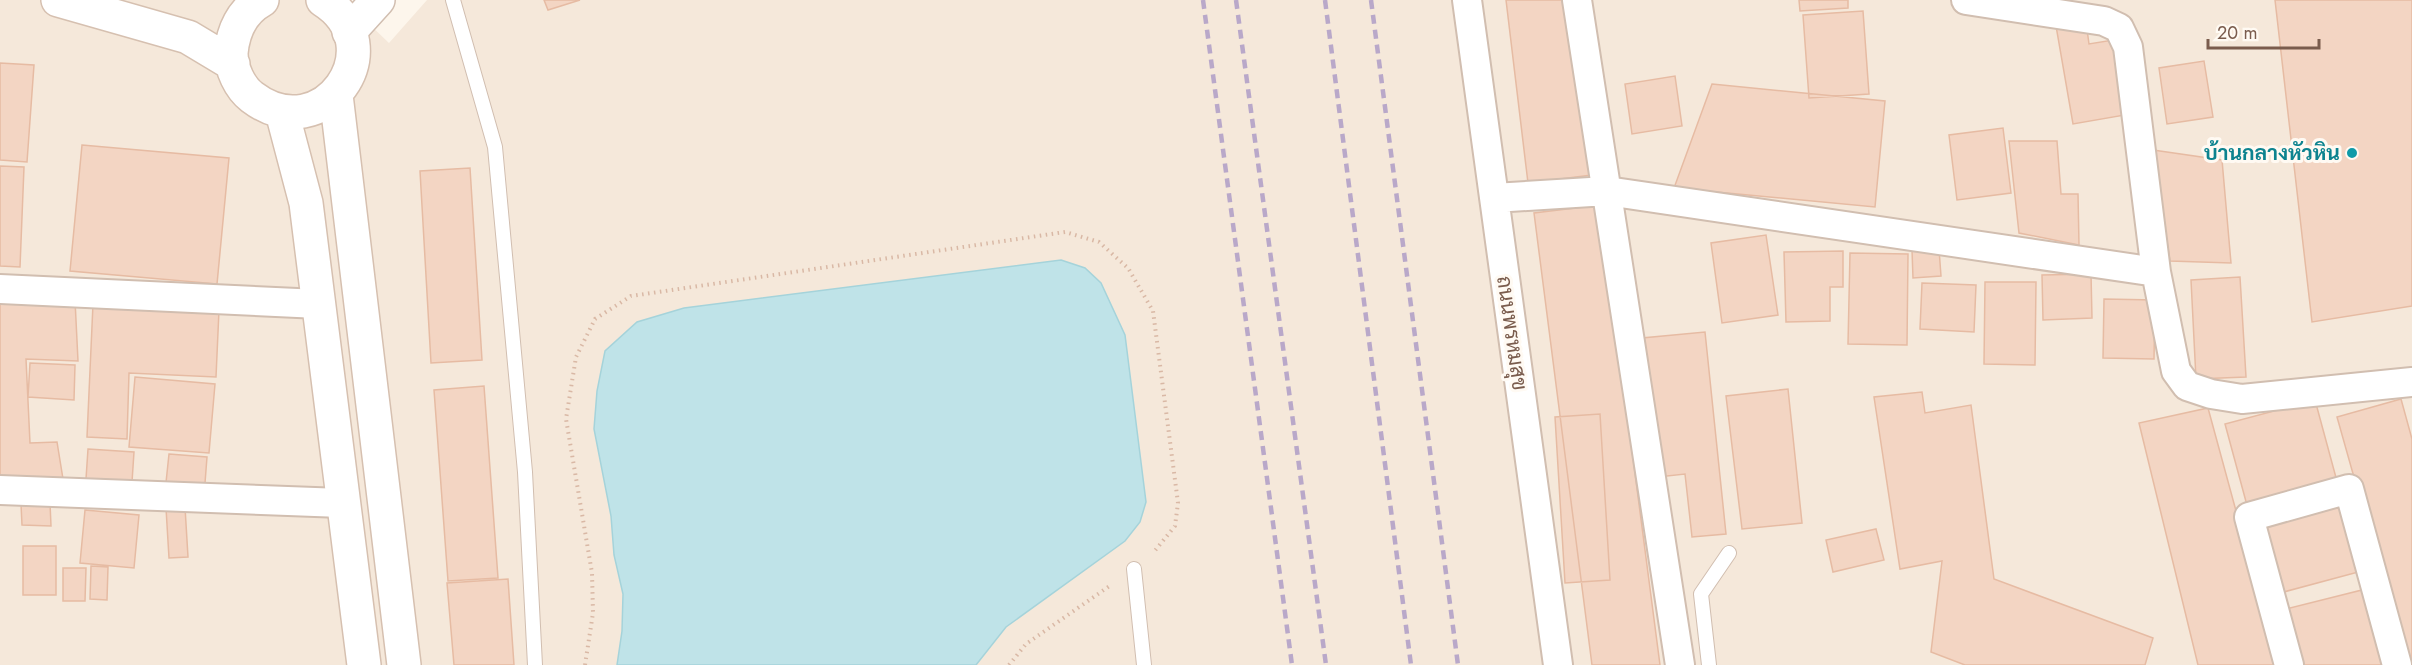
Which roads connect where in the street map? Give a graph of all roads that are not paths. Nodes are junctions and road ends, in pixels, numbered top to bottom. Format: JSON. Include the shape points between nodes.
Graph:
{"nodes":[{"id":1,"x":58,"y":0,"type":"edge"},
{"id":2,"x":323,"y":0,"type":"edge"},
{"id":3,"x":378,"y":0,"type":"edge"},
{"id":4,"x":453,"y":0,"type":"edge"},
{"id":5,"x":1467,"y":0,"type":"edge"},
{"id":6,"x":1577,"y":0,"type":"edge"},
{"id":7,"x":1965,"y":0,"type":"edge"},
{"id":8,"x":250,"y":1,"type":"edge"},
{"id":9,"x":350,"y":32,"type":"junction"},
{"id":10,"x":233,"y":64,"type":"junction"},
{"id":11,"x":336,"y":95,"type":"junction"},
{"id":12,"x":282,"y":112,"type":"junction"},
{"id":13,"x":1607,"y":191,"type":"junction"},
{"id":14,"x":1494,"y":198,"type":"junction"},
{"id":15,"x":2156,"y":272,"type":"junction"},
{"id":16,"x":0,"y":289,"type":"edge"},
{"id":17,"x":319,"y":304,"type":"junction"},
{"id":18,"x":2412,"y":382,"type":"edge"},
{"id":19,"x":0,"y":490,"type":"edge"},
{"id":20,"x":342,"y":503,"type":"junction"},
{"id":21,"x":1728,"y":553,"type":"dead end"},
{"id":22,"x":1134,"y":569,"type":"road end"},
{"id":23,"x":364,"y":665,"type":"edge"},
{"id":24,"x":404,"y":665,"type":"edge"},
{"id":25,"x":535,"y":665,"type":"edge"},
{"id":26,"x":1144,"y":665,"type":"edge"},
{"id":27,"x":1557,"y":665,"type":"edge"},
{"id":28,"x":1680,"y":665,"type":"edge"},
{"id":29,"x":1709,"y":665,"type":"edge"},
{"id":30,"x":2289,"y":665,"type":"edge"},
{"id":31,"x":2397,"y":665,"type":"edge"}],
"edges":[{"from":1,"to":10,"type":"main road","via":[[188,37]]},
{"from":2,"to":9,"type":"main road","via":[[346,21]]},
{"from":3,"to":9,"type":"main road"},
{"from":4,"to":25,"type":"lane","via":[[495,147],[525,472]]},
{"from":5,"to":14,"type":"street","name":"ถนนพรหมสุข"},
{"from":6,"to":13,"type":"street"},
{"from":7,"to":15,"type":"street","via":[[2104,21],[2119,28],[2128,48]]},
{"from":8,"to":10,"type":"main road","via":[[232,39]]},
{"from":9,"to":11,"type":"main road","via":[[353,60]]},
{"from":10,"to":12,"type":"main road","via":[[248,94],[263,106]]},
{"from":11,"to":12,"type":"main road","via":[[301,112]]},
{"from":11,"to":24,"type":"main road"},
{"from":12,"to":17,"type":"main road","via":[[306,203]]},
{"from":13,"to":14,"type":"street"},
{"from":13,"to":15,"type":"street"},
{"from":13,"to":28,"type":"street"},
{"from":14,"to":27,"type":"street","name":"ถนนพรหมสุข"},
{"from":15,"to":18,"type":"street","via":[[2176,371],[2187,386],[2242,399]]},
{"from":16,"to":17,"type":"street"},
{"from":17,"to":20,"type":"main road"},
{"from":19,"to":20,"type":"street"},
{"from":20,"to":23,"type":"main road"},
{"from":21,"to":29,"type":"lane","via":[[1701,594]]},
{"from":22,"to":26,"type":"lane"},
{"from":30,"to":31,"type":"street","via":[[2249,517],[2349,489]]}]}
